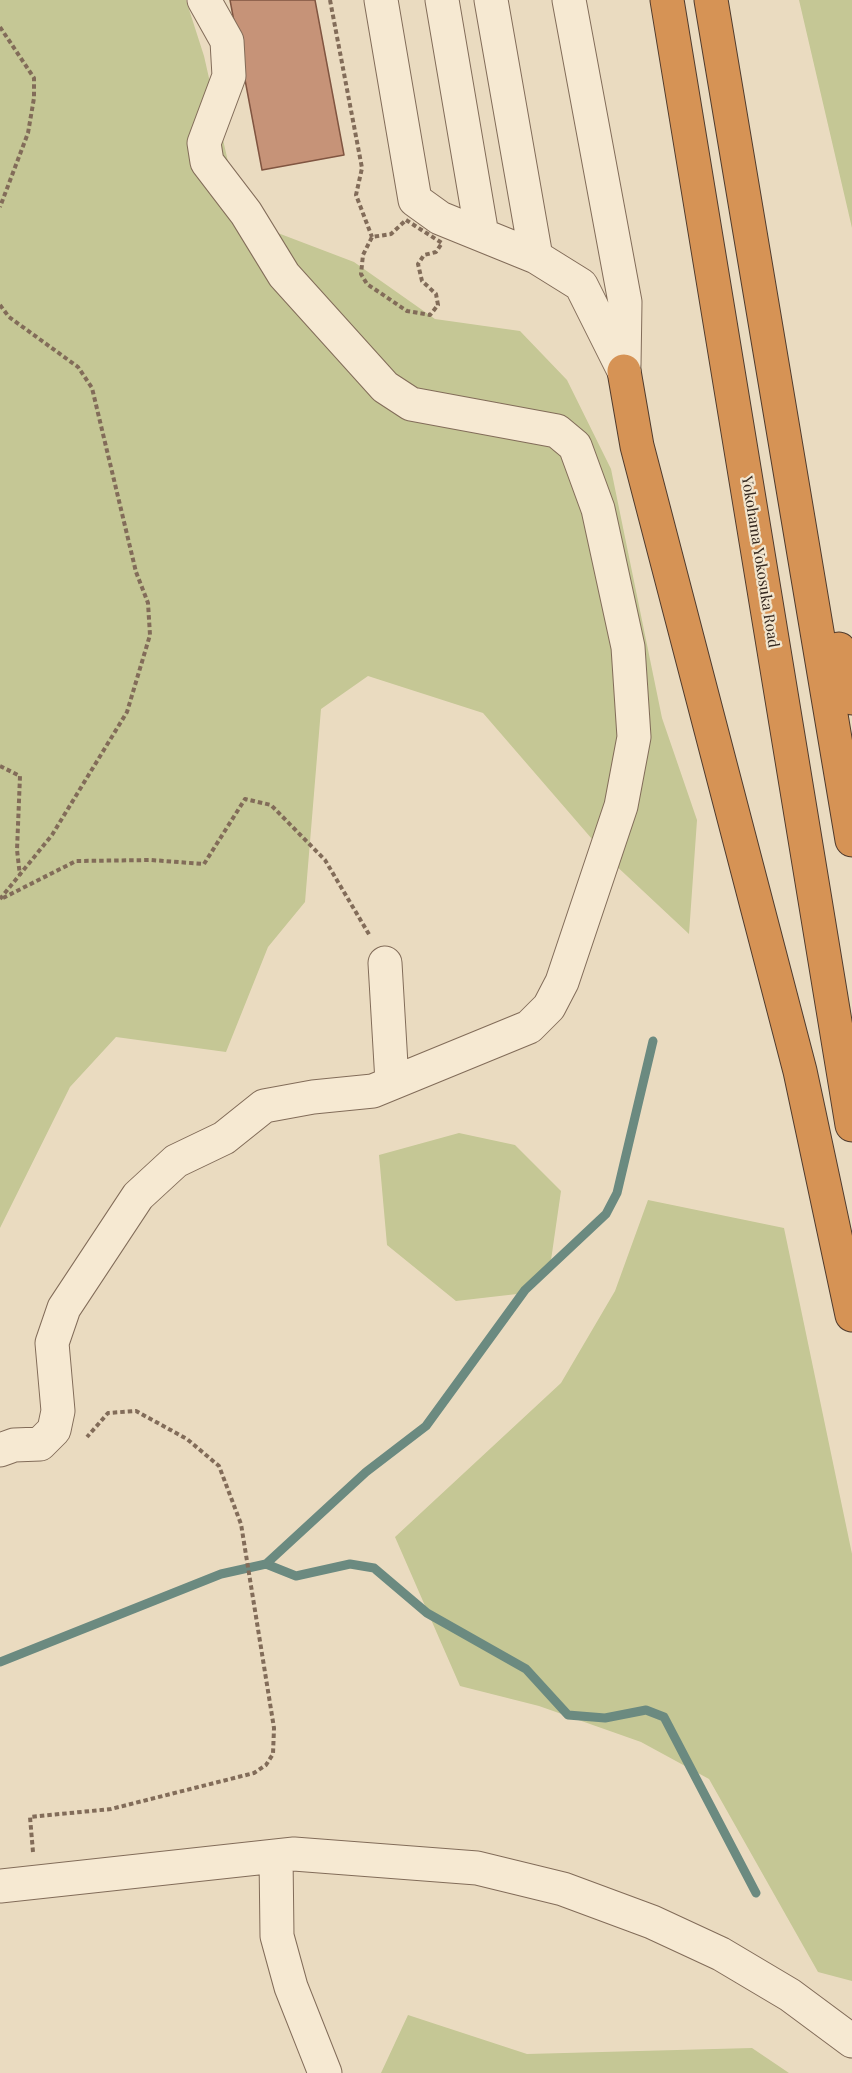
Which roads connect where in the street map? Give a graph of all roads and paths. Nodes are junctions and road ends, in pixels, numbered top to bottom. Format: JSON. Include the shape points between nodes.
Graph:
{"nodes":[{"id":1,"x":204,"y":0,"type":"edge"},
{"id":2,"x":330,"y":0,"type":"edge"},
{"id":3,"x":381,"y":0,"type":"edge"},
{"id":4,"x":442,"y":0,"type":"edge"},
{"id":5,"x":491,"y":0,"type":"edge"},
{"id":6,"x":569,"y":0,"type":"edge"},
{"id":7,"x":667,"y":0,"type":"edge"},
{"id":8,"x":711,"y":0,"type":"edge"},
{"id":9,"x":0,"y":27,"type":"edge"},
{"id":10,"x":0,"y":207,"type":"edge"},
{"id":11,"x":482,"y":235,"type":"junction"},
{"id":12,"x":372,"y":237,"type":"junction"},
{"id":13,"x":536,"y":257,"type":"junction"},
{"id":14,"x":0,"y":305,"type":"edge"},
{"id":15,"x":624,"y":371,"type":"junction"},
{"id":16,"x":784,"y":438,"type":"junction"},
{"id":17,"x":852,"y":698,"type":"edge"},
{"id":18,"x":0,"y":766,"type":"edge"},
{"id":19,"x":852,"y":840,"type":"edge"},
{"id":20,"x":20,"y":877,"type":"junction"},
{"id":21,"x":0,"y":899,"type":"edge"},
{"id":22,"x":385,"y":963,"type":"joint"},
{"id":23,"x":392,"y":1082,"type":"junction"},
{"id":24,"x":852,"y":1125,"type":"edge"},
{"id":25,"x":852,"y":1315,"type":"edge"},
{"id":26,"x":47,"y":1437,"type":"junction"},
{"id":27,"x":0,"y":1450,"type":"edge"},
{"id":28,"x":276,"y":1856,"type":"junction"},
{"id":29,"x":36,"y":1882,"type":"junction"},
{"id":30,"x":0,"y":1886,"type":"edge"},
{"id":31,"x":852,"y":2041,"type":"edge"},
{"id":32,"x":325,"y":2073,"type":"edge"}],
"edges":[{"from":1,"to":23,"type":"street","via":[[227,40],[229,76],[204,143],[207,162],[246,213],[285,275],[385,387],[411,404],[556,431],[575,446],[598,509],[628,647],[634,737],[621,806],[562,982],[549,1007],[529,1027]]},
{"from":2,"to":12,"type":"path","via":[[362,168],[356,195]]},
{"from":3,"to":11,"type":"street","via":[[415,200],[440,218]]},
{"from":4,"to":11,"type":"street"},
{"from":5,"to":13,"type":"street"},
{"from":6,"to":15,"type":"street","via":[[626,302]]},
{"from":7,"to":24,"type":"highway","name":"Yokohama Yokosuka Road"},
{"from":8,"to":16,"type":"highway"},
{"from":9,"to":10,"type":"path","via":[[34,78],[28,133]]},
{"from":11,"to":13,"type":"street"},
{"from":12,"to":12,"type":"path","via":[[363,255],[361,274],[367,284],[407,311],[430,315],[438,305],[436,294],[422,281],[418,264],[442,243],[406,220],[391,234]]},
{"from":13,"to":15,"type":"street","via":[[580,285]]},
{"from":14,"to":20,"type":"path","via":[[9,317],[78,367],[92,388],[136,572],[148,603],[150,635],[127,712],[52,835]]},
{"from":15,"to":25,"type":"highway","via":[[637,446],[800,1071]]},
{"from":16,"to":17,"type":"highway"},
{"from":16,"to":19,"type":"highway"},
{"from":18,"to":20,"type":"path","via":[[20,776],[16,850]]},
{"from":20,"to":21,"type":"path"},
{"from":21,"to":22,"type":"path","via":[[76,861],[204,864],[245,799],[271,805],[325,860]]},
{"from":22,"to":23,"type":"street"},
{"from":23,"to":26,"type":"street","via":[[372,1090],[264,1106],[224,1138],[176,1161],[138,1196],[64,1308],[52,1344],[58,1411],[54,1430]]},
{"from":26,"to":27,"type":"street","via":[[40,1444]]},
{"from":26,"to":29,"type":"path","via":[[86,1438],[108,1413],[136,1411],[187,1439],[219,1466],[241,1524],[274,1728],[273,1754],[254,1773],[111,1809],[30,1817]]},
{"from":28,"to":29,"type":"street"},
{"from":28,"to":31,"type":"street","via":[[294,1854],[477,1868],[563,1889],[721,1954],[790,1995]]},
{"from":28,"to":32,"type":"street","via":[[277,1936],[291,1987]]},
{"from":29,"to":30,"type":"street"}]}
